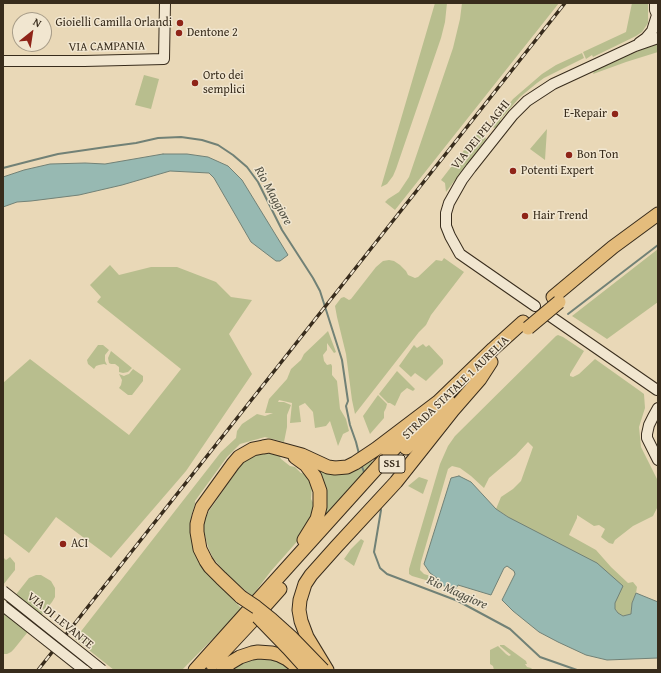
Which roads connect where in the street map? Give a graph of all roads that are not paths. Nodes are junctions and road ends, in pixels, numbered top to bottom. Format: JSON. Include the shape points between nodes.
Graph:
{"nodes":[{"id":1,"x":165,"y":3,"type":"edge"},
{"id":2,"x":656,"y":3,"type":"edge"},
{"id":3,"x":658,"y":16,"type":"edge"},
{"id":4,"x":658,"y":38,"type":"edge"},
{"id":5,"x":635,"y":46,"type":"junction"},
{"id":6,"x":3,"y":61,"type":"edge"},
{"id":7,"x":658,"y":214,"type":"edge"},
{"id":8,"x":658,"y":223,"type":"edge"},
{"id":9,"x":556,"y":299,"type":"junction"},
{"id":10,"x":535,"y":306,"type":"dead end"},
{"id":11,"x":550,"y":316,"type":"dead end"},
{"id":12,"x":526,"y":325,"type":"junction"},
{"id":13,"x":491,"y":362,"type":"junction"},
{"id":14,"x":658,"y":390,"type":"edge"},
{"id":15,"x":438,"y":402,"type":"junction"},
{"id":16,"x":658,"y":407,"type":"edge"},
{"id":17,"x":285,"y":450,"type":"junction"},
{"id":18,"x":658,"y":460,"type":"edge"},
{"id":19,"x":269,"y":589,"type":"junction"},
{"id":20,"x":3,"y":591,"type":"edge"},
{"id":21,"x":241,"y":597,"type":"junction"},
{"id":22,"x":3,"y":606,"type":"edge"},
{"id":23,"x":84,"y":670,"type":"edge"},
{"id":24,"x":102,"y":670,"type":"edge"},
{"id":25,"x":195,"y":670,"type":"edge"},
{"id":26,"x":207,"y":670,"type":"edge"},
{"id":27,"x":223,"y":670,"type":"edge"},
{"id":28,"x":301,"y":670,"type":"edge"},
{"id":29,"x":308,"y":670,"type":"edge"},
{"id":30,"x":323,"y":670,"type":"edge"},
{"id":31,"x":327,"y":670,"type":"edge"}],
"edges":[{"from":1,"to":6,"type":"street","name":"VIA CAMPANIA","via":[[164,59]]},
{"from":2,"to":3,"type":"street"},
{"from":3,"to":5,"type":"street","name":"VIA DEI PELAGHI","via":[[652,31]]},
{"from":4,"to":5,"type":"street","name":"VIA DEI PELAGHI"},
{"from":5,"to":10,"type":"street","name":"VIA DEI PELAGHI","via":[[553,84],[527,101],[462,180],[447,208],[446,222],[460,254]]},
{"from":7,"to":9,"type":"highway","name":"STRADA STATALE 1 AURELIA","number":"SS1","via":[[613,248]]},
{"from":8,"to":9,"type":"highway","name":"STRADA STATALE 1 AURELIA","number":"SS1"},
{"from":9,"to":12,"type":"highway","name":"STRADA STATALE 1 AURELIA","number":"SS1"},
{"from":11,"to":14,"type":"street"},
{"from":12,"to":13,"type":"highway","name":"STRADA STATALE 1 AURELIA","number":"SS1"},
{"from":12,"to":15,"type":"highway","name":"STRADA STATALE 1 AURELIA","number":"SS1","via":[[488,354]]},
{"from":13,"to":19,"type":"highway","name":"STRADA STATALE 1 AURELIA","number":"SS1","via":[[410,444],[261,604]]},
{"from":13,"to":31,"type":"highway","via":[[396,482],[316,569],[304,587],[299,610],[301,621],[307,637]]},
{"from":14,"to":16,"type":"street","via":[[654,398]]},
{"from":15,"to":17,"type":"highway","via":[[350,466],[328,467]]},
{"from":15,"to":19,"type":"highway","name":"STRADA STATALE 1 AURELIA","number":"SS1"},
{"from":16,"to":18,"type":"street","via":[[647,434]]},
{"from":17,"to":19,"type":"highway","via":[[306,465],[315,477],[320,490],[320,507],[312,528]]},
{"from":17,"to":21,"type":"highway","via":[[262,446],[239,457],[212,492],[199,516],[198,538],[203,555],[210,567]]},
{"from":20,"to":24,"type":"street","name":"VIA DI LEVANTE","bridge":true},
{"from":21,"to":29,"type":"highway","bridge":true},
{"from":21,"to":30,"type":"highway","bridge":true,"via":[[271,619]]},
{"from":22,"to":23,"type":"street","name":"VIA DI LEVANTE","bridge":true},
{"from":25,"to":26,"type":"highway","via":[[250,616]]},
{"from":27,"to":28,"type":"highway","via":[[240,657],[258,652],[283,657]]}]}
